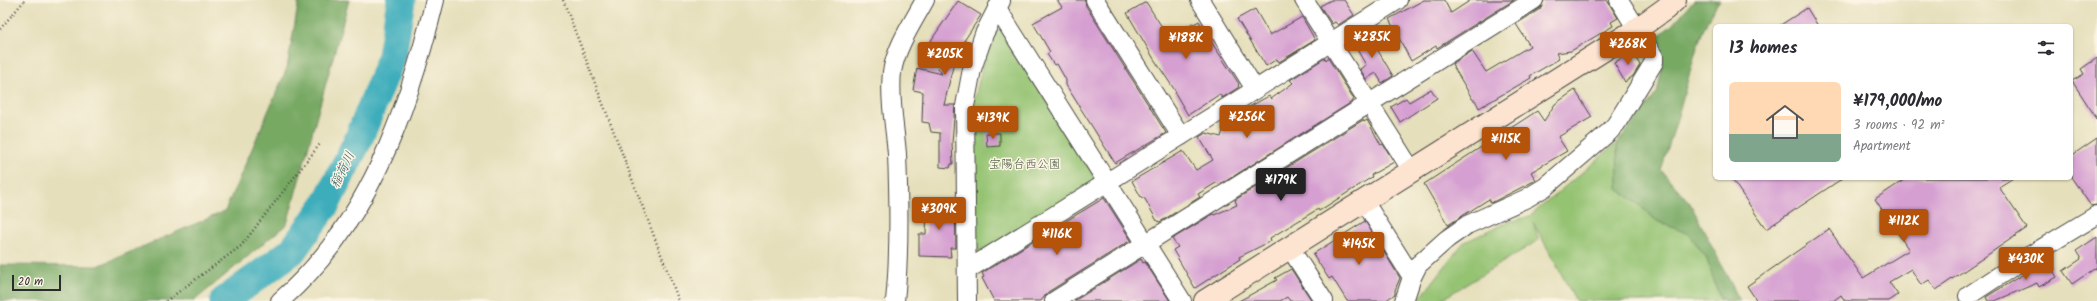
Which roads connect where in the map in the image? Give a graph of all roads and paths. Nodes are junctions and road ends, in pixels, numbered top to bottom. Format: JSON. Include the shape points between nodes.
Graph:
{"nodes":[{"id":1,"x":25,"y":0,"type":"edge"},
{"id":2,"x":435,"y":0,"type":"edge"},
{"id":3,"x":563,"y":0,"type":"edge"},
{"id":4,"x":925,"y":0,"type":"edge"},
{"id":5,"x":1095,"y":0,"type":"edge"},
{"id":6,"x":1200,"y":0,"type":"edge"},
{"id":7,"x":1304,"y":0,"type":"edge"},
{"id":8,"x":1398,"y":0,"type":"edge"},
{"id":9,"x":1534,"y":0,"type":"edge"},
{"id":10,"x":1619,"y":0,"type":"edge"},
{"id":11,"x":1675,"y":0,"type":"edge"},
{"id":12,"x":999,"y":4,"type":"edge"},
{"id":13,"x":0,"y":29,"type":"edge"},
{"id":14,"x":1637,"y":29,"type":"junction"},
{"id":15,"x":1330,"y":42,"type":"junction"},
{"id":16,"x":1256,"y":89,"type":"junction"},
{"id":17,"x":1369,"y":104,"type":"junction"},
{"id":18,"x":1181,"y":136,"type":"junction"},
{"id":19,"x":320,"y":144,"type":"dead end"},
{"id":20,"x":1412,"y":171,"type":"junction"},
{"id":21,"x":1107,"y":182,"type":"junction"},
{"id":22,"x":1364,"y":201,"type":"junction"},
{"id":23,"x":2097,"y":215,"type":"edge"},
{"id":24,"x":1146,"y":243,"type":"junction"},
{"id":25,"x":1290,"y":248,"type":"junction"},
{"id":26,"x":967,"y":270,"type":"junction"},
{"id":27,"x":1412,"y":277,"type":"junction"},
{"id":28,"x":1968,"y":296,"type":"dead end"},
{"id":29,"x":166,"y":301,"type":"edge"},
{"id":30,"x":280,"y":301,"type":"edge"},
{"id":31,"x":679,"y":301,"type":"edge"},
{"id":32,"x":895,"y":301,"type":"edge"},
{"id":33,"x":967,"y":301,"type":"edge"},
{"id":34,"x":1054,"y":301,"type":"edge"},
{"id":35,"x":1182,"y":301,"type":"edge"},
{"id":36,"x":1205,"y":301,"type":"edge"},
{"id":37,"x":1324,"y":301,"type":"edge"},
{"id":38,"x":1404,"y":301,"type":"edge"}],
"edges":[{"from":1,"to":13,"type":"path"},
{"from":2,"to":30,"type":"street","via":[[411,91],[392,140],[372,181],[318,264]]},
{"from":3,"to":31,"type":"path"},
{"from":4,"to":32,"type":"street","via":[[898,52],[892,71],[899,237]]},
{"from":5,"to":18,"type":"street"},
{"from":6,"to":16,"type":"street"},
{"from":7,"to":15,"type":"street"},
{"from":8,"to":15,"type":"street"},
{"from":9,"to":17,"type":"street"},
{"from":10,"to":14,"type":"street"},
{"from":11,"to":14,"type":"street"},
{"from":12,"to":21,"type":"street"},
{"from":12,"to":26,"type":"street","via":[[984,34],[972,69],[965,106]]},
{"from":14,"to":20,"type":"street"},
{"from":14,"to":27,"type":"street","via":[[1654,57],[1654,62],[1616,124],[1545,187],[1527,198],[1495,210],[1447,239],[1418,265]]},
{"from":15,"to":16,"type":"street"},
{"from":15,"to":17,"type":"street"},
{"from":16,"to":18,"type":"street"},
{"from":17,"to":20,"type":"street"},
{"from":17,"to":24,"type":"street"},
{"from":18,"to":21,"type":"street"},
{"from":19,"to":29,"type":"path","via":[[241,246]]},
{"from":20,"to":22,"type":"street"},
{"from":21,"to":24,"type":"street"},
{"from":21,"to":26,"type":"street"},
{"from":22,"to":25,"type":"street"},
{"from":22,"to":27,"type":"street"},
{"from":23,"to":28,"type":"street"},
{"from":24,"to":34,"type":"street"},
{"from":24,"to":35,"type":"street"},
{"from":25,"to":36,"type":"street"},
{"from":25,"to":37,"type":"street"},
{"from":26,"to":33,"type":"street"},
{"from":27,"to":38,"type":"street"}]}
